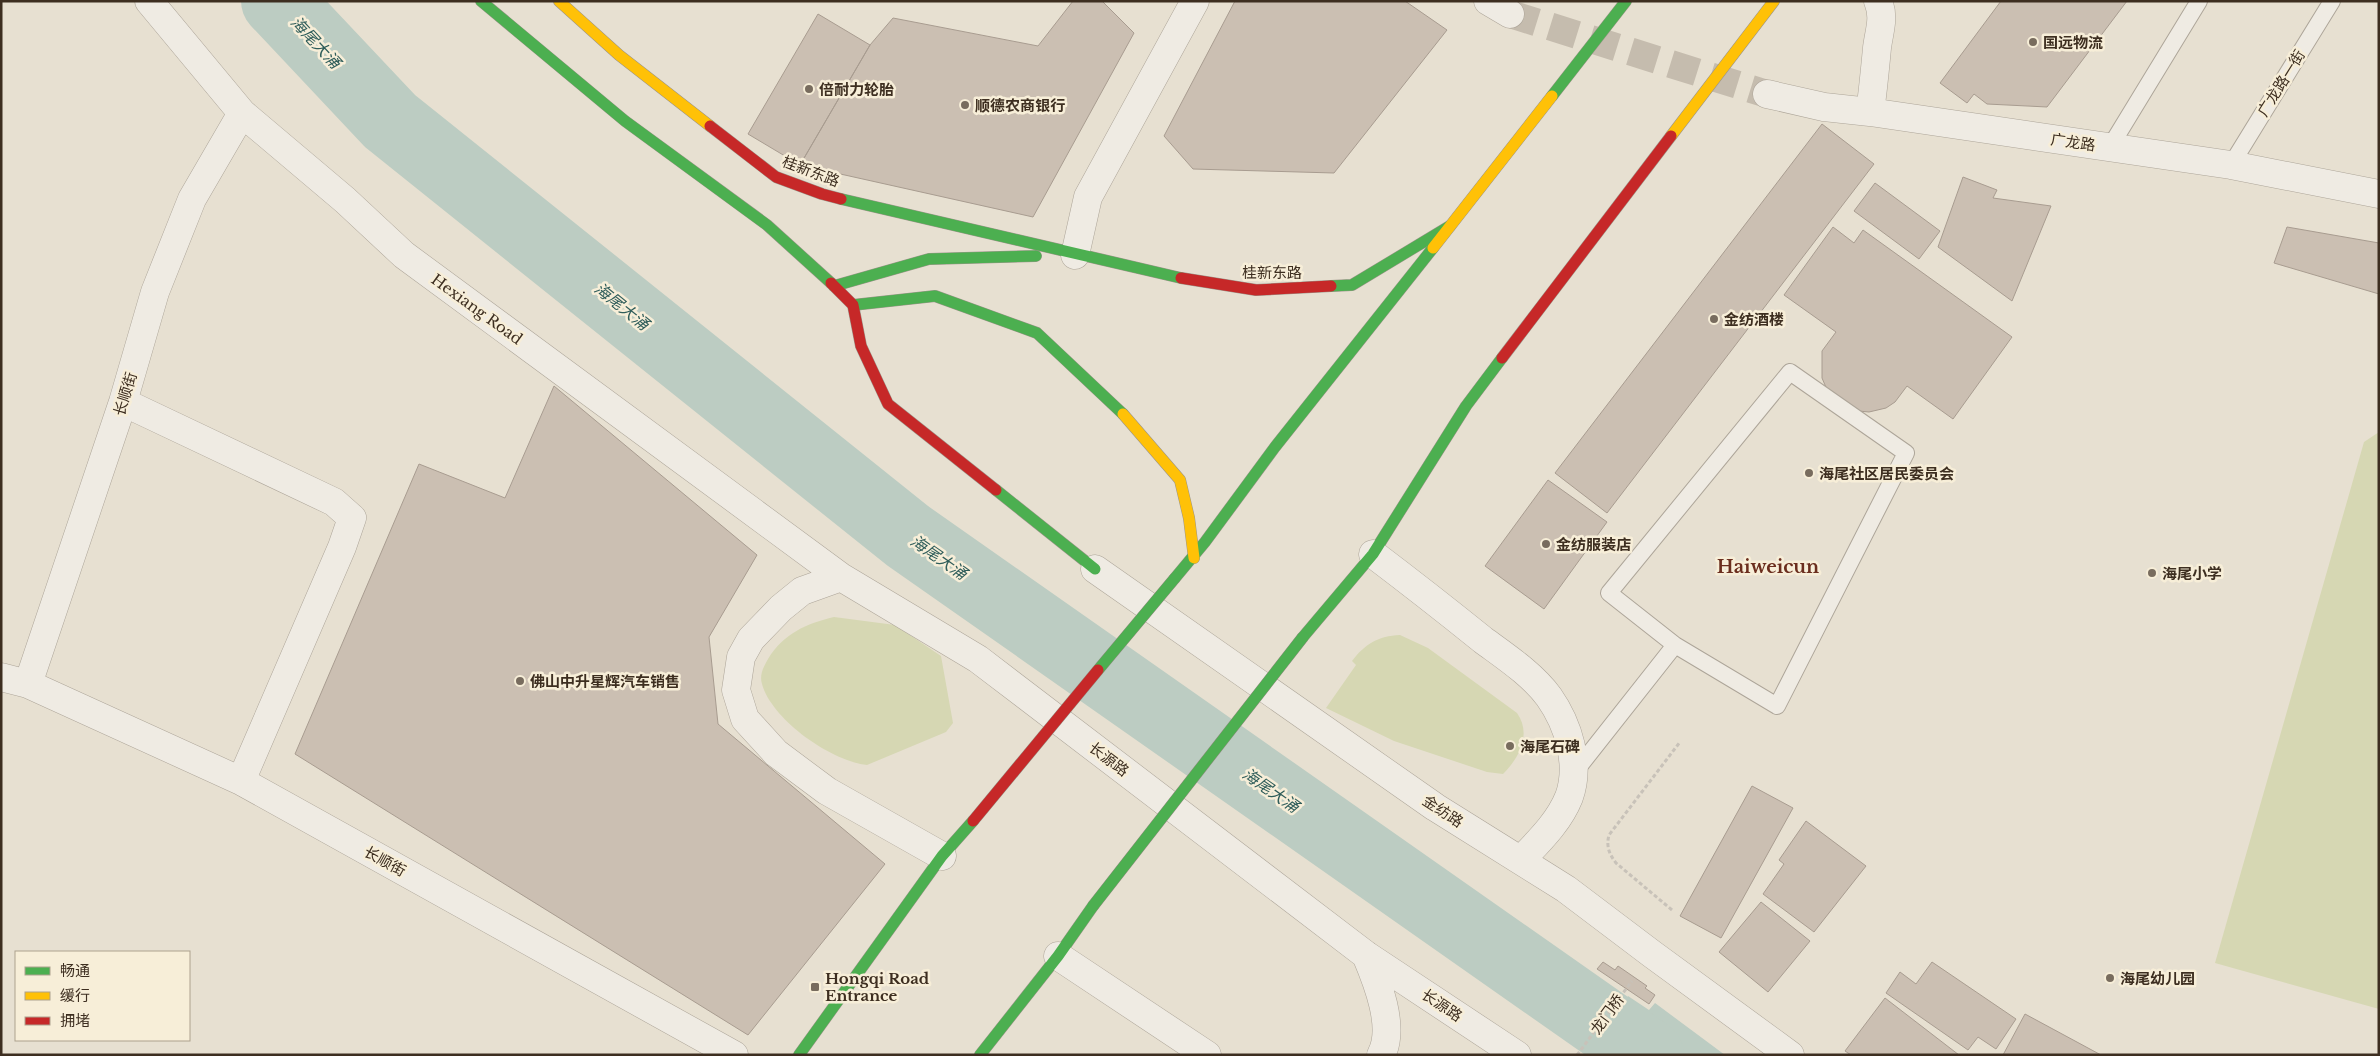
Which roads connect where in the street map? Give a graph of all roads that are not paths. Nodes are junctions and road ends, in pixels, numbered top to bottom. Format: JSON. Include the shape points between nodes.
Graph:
{"nodes":[{"id":1,"x":149,"y":1,"type":"edge"},
{"id":2,"x":481,"y":1,"type":"edge"},
{"id":3,"x":560,"y":1,"type":"edge"},
{"id":4,"x":1195,"y":1,"type":"edge"},
{"id":5,"x":1774,"y":1,"type":"edge"},
{"id":6,"x":1878,"y":1,"type":"edge"},
{"id":7,"x":2199,"y":1,"type":"edge"},
{"id":8,"x":2332,"y":1,"type":"edge"},
{"id":9,"x":1624,"y":2,"type":"edge"},
{"id":10,"x":1767,"y":94,"type":"tunnel mouth"},
{"id":11,"x":1870,"y":112,"type":"junction"},
{"id":12,"x":242,"y":113,"type":"junction"},
{"id":13,"x":2110,"y":147,"type":"junction"},
{"id":14,"x":2231,"y":165,"type":"junction"},
{"id":15,"x":2379,"y":194,"type":"edge"},
{"id":16,"x":1454,"y":223,"type":"junction"},
{"id":17,"x":1076,"y":256,"type":"junction"},
{"id":18,"x":834,"y":286,"type":"junction"},
{"id":19,"x":853,"y":305,"type":"junction"},
{"id":20,"x":123,"y":402,"type":"junction"},
{"id":21,"x":1373,"y":554,"type":"junction"},
{"id":22,"x":1194,"y":558,"type":"junction"},
{"id":23,"x":1095,"y":569,"type":"joint"},
{"id":24,"x":841,"y":577,"type":"junction"},
{"id":25,"x":1676,"y":645,"type":"junction"},
{"id":26,"x":1,"y":677,"type":"edge"},
{"id":27,"x":28,"y":684,"type":"junction"},
{"id":28,"x":1574,"y":773,"type":"junction"},
{"id":29,"x":242,"y":781,"type":"junction"},
{"id":30,"x":942,"y":856,"type":"junction"},
{"id":31,"x":1521,"y":860,"type":"junction"},
{"id":32,"x":1366,"y":955,"type":"junction"},
{"id":33,"x":1058,"y":956,"type":"junction"},
{"id":34,"x":734,"y":1055,"type":"edge"},
{"id":35,"x":799,"y":1055,"type":"edge"},
{"id":36,"x":980,"y":1055,"type":"edge"},
{"id":37,"x":1207,"y":1055,"type":"edge"},
{"id":38,"x":1381,"y":1055,"type":"edge"},
{"id":39,"x":1517,"y":1055,"type":"edge"},
{"id":40,"x":1790,"y":1055,"type":"edge"}],
"edges":[{"from":1,"to":12,"type":"street","name":"Hexiang Road"},
{"from":2,"to":18,"type":"main road","via":[[625,121],[766,225]]},
{"from":3,"to":17,"type":"main road","name":"桂新东路","via":[[619,55],[776,177],[822,194]]},
{"from":4,"to":17,"type":"street","via":[[1088,197]]},
{"from":5,"to":21,"type":"main road","via":[[1466,406]]},
{"from":6,"to":11,"type":"street","via":[[1882,10],[1882,26]]},
{"from":7,"to":13,"type":"lane"},
{"from":8,"to":14,"type":"lane","name":"广龙路一街"},
{"from":9,"to":16,"type":"main road"},
{"from":10,"to":11,"type":"street","name":"广龙路","via":[[1824,107]]},
{"from":11,"to":13,"type":"street","name":"广龙路"},
{"from":12,"to":20,"type":"street","name":"长顺街","via":[[192,199],[155,292]]},
{"from":12,"to":24,"type":"street","name":"Hexiang Road","via":[[346,200],[404,255]]},
{"from":13,"to":14,"type":"street","name":"广龙路"},
{"from":14,"to":15,"type":"street","name":"广龙路"},
{"from":16,"to":17,"type":"main road","name":"桂新东路","via":[[1352,285],[1256,290],[1160,276]]},
{"from":16,"to":22,"type":"main road","via":[[1284,435]]},
{"from":17,"to":18,"type":"main road","name":"桂新东路","via":[[929,259]]},
{"from":18,"to":19,"type":"main road"},
{"from":19,"to":22,"type":"main road","via":[[935,296],[1037,333],[1120,410],[1180,480]]},
{"from":19,"to":23,"type":"main road","via":[[861,346],[888,404]]},
{"from":20,"to":27,"type":"street","name":"长顺街"},
{"from":20,"to":29,"type":"street","via":[[334,502],[352,518]]},
{"from":21,"to":28,"type":"street","via":[[1524,671],[1548,695],[1570,740]]},
{"from":21,"to":33,"type":"main road","bridge":true,"via":[[1303,637],[1093,906]]},
{"from":22,"to":30,"type":"main road","bridge":true},
{"from":23,"to":31,"type":"street","name":"金纺路","via":[[1435,807]]},
{"from":24,"to":30,"type":"street","via":[[802,591],[751,639],[740,657],[736,690],[745,719],[776,753],[827,791]]},
{"from":24,"to":32,"type":"street","name":"长源路","via":[[978,659]]},
{"from":25,"to":25,"type":"lane","via":[[1609,593],[1790,372],[1906,453],[1777,706]]},
{"from":25,"to":28,"type":"lane"},
{"from":26,"to":27,"type":"street","name":"长顺街"},
{"from":27,"to":29,"type":"street","name":"长顺街"},
{"from":28,"to":31,"type":"street","via":[[1569,796],[1557,820]]},
{"from":29,"to":34,"type":"street","name":"长顺街"},
{"from":30,"to":35,"type":"main road"},
{"from":31,"to":40,"type":"street","name":"金纺路","via":[[1566,889]]},
{"from":32,"to":38,"type":"street","via":[[1384,1008],[1386,1046]]},
{"from":32,"to":39,"type":"street","name":"长源路"},
{"from":33,"to":36,"type":"main road"},
{"from":33,"to":37,"type":"street"}]}
